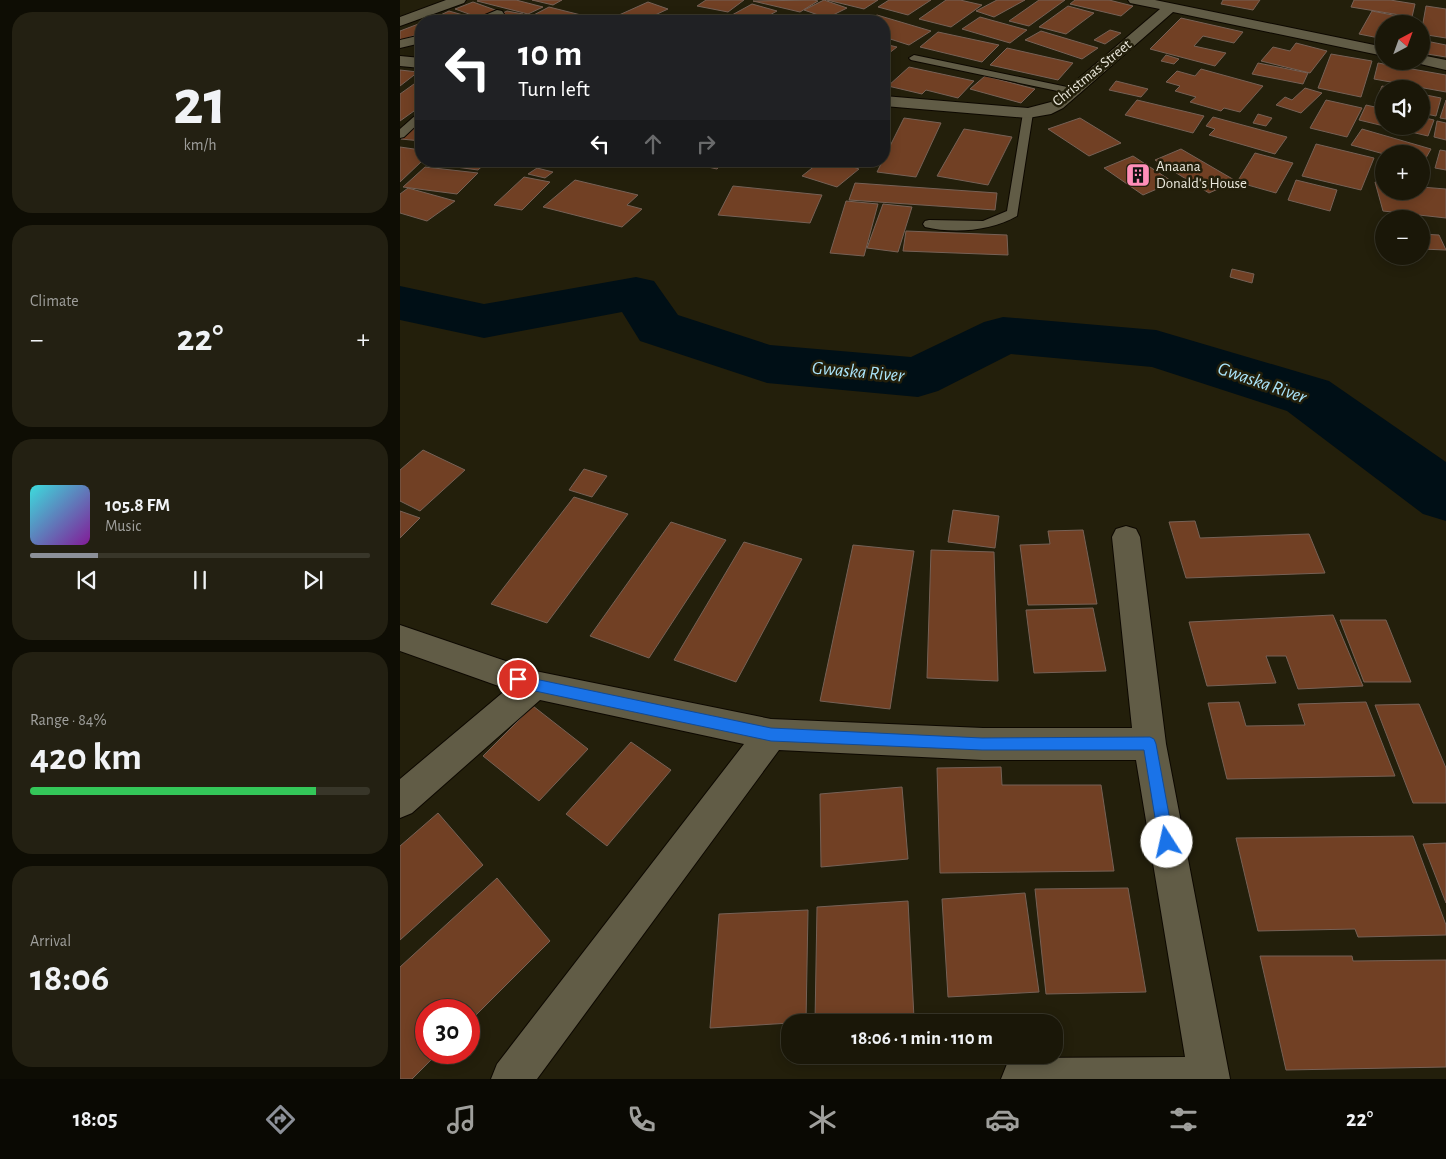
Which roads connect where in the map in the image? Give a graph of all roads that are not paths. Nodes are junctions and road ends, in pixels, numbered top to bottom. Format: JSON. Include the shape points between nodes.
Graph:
{"nodes":[{"id":1,"x":459,"y":0,"type":"edge"},
{"id":2,"x":1135,"y":0,"type":"edge"},
{"id":3,"x":1170,"y":8,"type":"junction"},
{"id":4,"x":419,"y":15,"type":"edge"},
{"id":5,"x":415,"y":16,"type":"edge"},
{"id":6,"x":400,"y":22,"type":"edge"},
{"id":7,"x":415,"y":40,"type":"edge"},
{"id":8,"x":400,"y":44,"type":"edge"},
{"id":9,"x":1375,"y":50,"type":"edge"},
{"id":10,"x":914,"y":58,"type":"dead end"},
{"id":11,"x":400,"y":61,"type":"edge"},
{"id":12,"x":1430,"y":62,"type":"edge"},
{"id":13,"x":415,"y":63,"type":"edge"},
{"id":14,"x":1446,"y":65,"type":"edge"},
{"id":15,"x":1072,"y":92,"type":"junction"},
{"id":16,"x":890,"y":102,"type":"edge"},
{"id":17,"x":1028,"y":113,"type":"junction"},
{"id":18,"x":415,"y":121,"type":"edge"},
{"id":19,"x":400,"y":135,"type":"edge"},
{"id":20,"x":929,"y":224,"type":"dead end"},
{"id":21,"x":1126,"y":537,"type":"dead end"},
{"id":22,"x":400,"y":638,"type":"edge"},
{"id":23,"x":535,"y":685,"type":"junction"},
{"id":24,"x":771,"y":734,"type":"junction"},
{"id":25,"x":1150,"y":744,"type":"junction"},
{"id":26,"x":400,"y":801,"type":"edge"},
{"id":27,"x":1208,"y":1078,"type":"edge"},
{"id":28,"x":512,"y":1079,"type":"edge"},
{"id":29,"x":1022,"y":1079,"type":"edge"}],
"edges":[{"from":1,"to":4,"type":"street"},
{"from":2,"to":3,"type":"street"},
{"from":3,"to":9,"type":"street"},
{"from":3,"to":15,"type":"street","name":"Christmas Street"},
{"from":5,"to":6,"type":"street"},
{"from":7,"to":8,"type":"street"},
{"from":10,"to":15,"type":"lane"},
{"from":11,"to":13,"type":"street"},
{"from":12,"to":14,"type":"street"},
{"from":15,"to":17,"type":"street","name":"Christmas Street","via":[[1045,110]]},
{"from":16,"to":17,"type":"street","name":"Christmas Street"},
{"from":17,"to":20,"type":"lane","via":[[1013,213],[1001,222],[981,226]]},
{"from":18,"to":19,"type":"lane"},
{"from":21,"to":25,"type":"street"},
{"from":22,"to":23,"type":"street"},
{"from":23,"to":24,"type":"street"},
{"from":23,"to":26,"type":"street"},
{"from":24,"to":25,"type":"street","via":[[982,744]]},
{"from":24,"to":28,"type":"street"},
{"from":25,"to":27,"type":"street"},
{"from":27,"to":29,"type":"street"}]}
